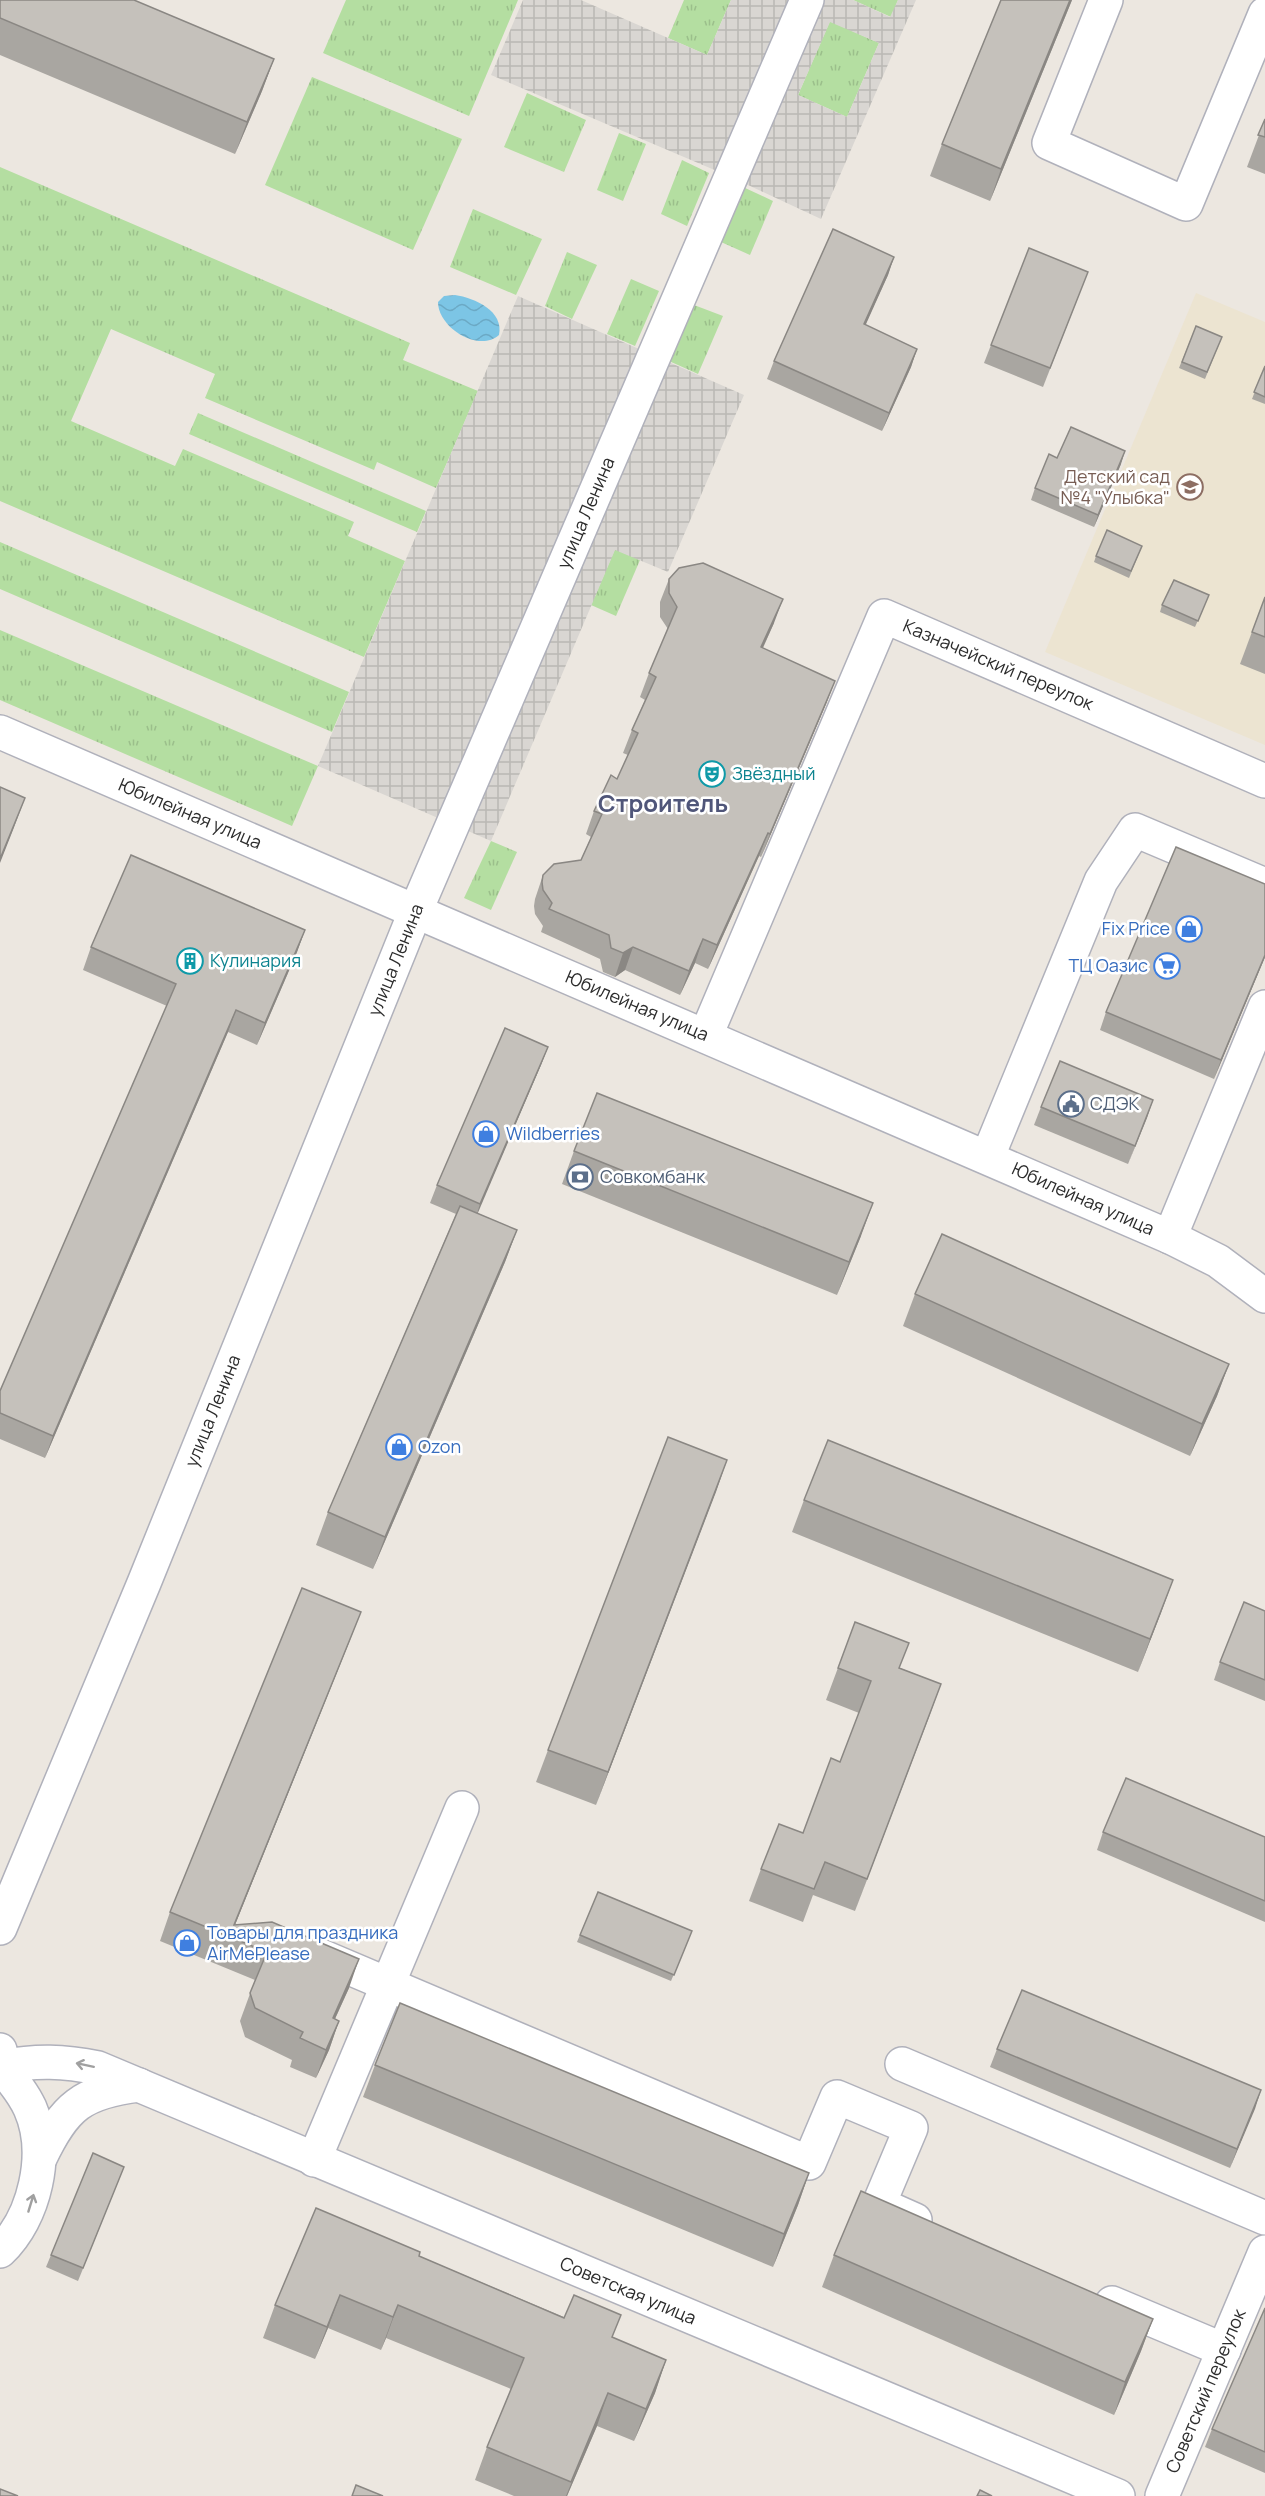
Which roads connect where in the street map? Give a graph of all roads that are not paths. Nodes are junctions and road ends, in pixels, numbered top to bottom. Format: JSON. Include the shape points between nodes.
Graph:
{"nodes":[{"id":1,"x":807,"y":0,"type":"edge"},
{"id":2,"x":1106,"y":0,"type":"edge"},
{"id":3,"x":1265,"y":14,"type":"edge"},
{"id":4,"x":0,"y":732,"type":"edge"},
{"id":5,"x":1265,"y":781,"type":"edge"},
{"id":6,"x":1265,"y":885,"type":"edge"},
{"id":7,"x":416,"y":910,"type":"junction"},
{"id":8,"x":1265,"y":1006,"type":"edge"},
{"id":9,"x":706,"y":1035,"type":"junction"},
{"id":10,"x":988,"y":1156,"type":"junction"},
{"id":11,"x":1170,"y":1237,"type":"junction"},
{"id":12,"x":1265,"y":1296,"type":"edge"},
{"id":13,"x":462,"y":1808,"type":"dead end"},
{"id":14,"x":0,"y":1928,"type":"edge"},
{"id":15,"x":291,"y":1943,"type":"edge"},
{"id":16,"x":388,"y":1984,"type":"junction"},
{"id":17,"x":0,"y":2061,"type":"edge"},
{"id":18,"x":902,"y":2064,"type":"dead end"},
{"id":19,"x":139,"y":2085,"type":"junction"},
{"id":20,"x":40,"y":2158,"type":"junction"},
{"id":21,"x":314,"y":2160,"type":"junction"},
{"id":22,"x":1265,"y":2218,"type":"edge"},
{"id":23,"x":943,"y":2232,"type":"edge"},
{"id":24,"x":0,"y":2252,"type":"edge"},
{"id":25,"x":1265,"y":2252,"type":"edge"},
{"id":26,"x":1083,"y":2291,"type":"edge"},
{"id":27,"x":1224,"y":2350,"type":"junction"},
{"id":28,"x":1118,"y":2496,"type":"edge"},
{"id":29,"x":1162,"y":2496,"type":"edge"}],
"edges":[{"from":1,"to":7,"type":"street","name":"улица Ленина"},
{"from":2,"to":3,"type":"street","via":[[1049,142],[1186,204]]},
{"from":4,"to":7,"type":"street","name":"Юбилейная улица"},
{"from":5,"to":9,"type":"street","name":"Казначейский переулок","via":[[884,616]]},
{"from":6,"to":10,"type":"street","via":[[1135,830],[1101,881]]},
{"from":7,"to":9,"type":"street","name":"Юбилейная улица"},
{"from":7,"to":14,"type":"street","name":"улица Ленина"},
{"from":8,"to":11,"type":"street"},
{"from":9,"to":10,"type":"street","name":"Юбилейная улица"},
{"from":10,"to":11,"type":"street","name":"Юбилейная улица"},
{"from":11,"to":12,"type":"street","name":"Юбилейная улица","via":[[1218,1261]]},
{"from":13,"to":16,"type":"street"},
{"from":15,"to":16,"type":"street"},
{"from":16,"to":21,"type":"street"},
{"from":16,"to":23,"type":"street","via":[[810,2163],[837,2097],[911,2128],[879,2204]]},
{"from":19,"to":17,"type":"street","name":"Советская улица","one_way":true,"via":[[98,2068],[66,2061]]},
{"from":17,"to":20,"type":"street","via":[[30,2109]]},
{"from":18,"to":22,"type":"street"},
{"from":19,"to":20,"type":"street","via":[[105,2089],[80,2102],[55,2126]]},
{"from":19,"to":21,"type":"street","name":"Советская улица"},
{"from":24,"to":20,"type":"street","one_way":true,"via":[[31,2208]]},
{"from":21,"to":28,"type":"street","name":"Советская улица"},
{"from":25,"to":27,"type":"street","name":"Советский переулок"},
{"from":26,"to":27,"type":"street"},
{"from":27,"to":29,"type":"street","name":"Советский переулок"}]}
